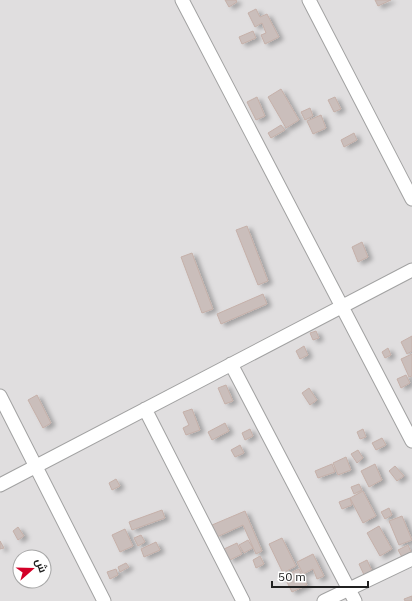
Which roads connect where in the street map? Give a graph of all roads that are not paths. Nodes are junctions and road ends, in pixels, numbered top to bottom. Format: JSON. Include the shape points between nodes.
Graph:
{"nodes":[{"id":1,"x":182,"y":0,"type":"edge"},
{"id":2,"x":309,"y":0,"type":"edge"},
{"id":3,"x":412,"y":199,"type":"edge"},
{"id":4,"x":412,"y":270,"type":"edge"},
{"id":5,"x":342,"y":306,"type":"junction"},
{"id":6,"x":231,"y":364,"type":"junction"},
{"id":7,"x":0,"y":396,"type":"edge"},
{"id":8,"x":145,"y":409,"type":"junction"},
{"id":9,"x":412,"y":441,"type":"edge"},
{"id":10,"x":36,"y":466,"type":"junction"},
{"id":11,"x":0,"y":485,"type":"edge"},
{"id":12,"x":412,"y":559,"type":"edge"},
{"id":13,"x":352,"y":595,"type":"edge"},
{"id":14,"x":104,"y":601,"type":"edge"},
{"id":15,"x":243,"y":601,"type":"edge"},
{"id":16,"x":324,"y":601,"type":"edge"}],
"edges":[{"from":1,"to":5,"type":"street"},
{"from":2,"to":3,"type":"street"},
{"from":4,"to":5,"type":"street"},
{"from":5,"to":6,"type":"street"},
{"from":5,"to":9,"type":"street"},
{"from":6,"to":8,"type":"street"},
{"from":6,"to":13,"type":"street"},
{"from":7,"to":10,"type":"street"},
{"from":8,"to":10,"type":"street"},
{"from":8,"to":15,"type":"street"},
{"from":10,"to":11,"type":"street"},
{"from":10,"to":14,"type":"street"},
{"from":12,"to":13,"type":"street"},
{"from":13,"to":16,"type":"street"}]}
